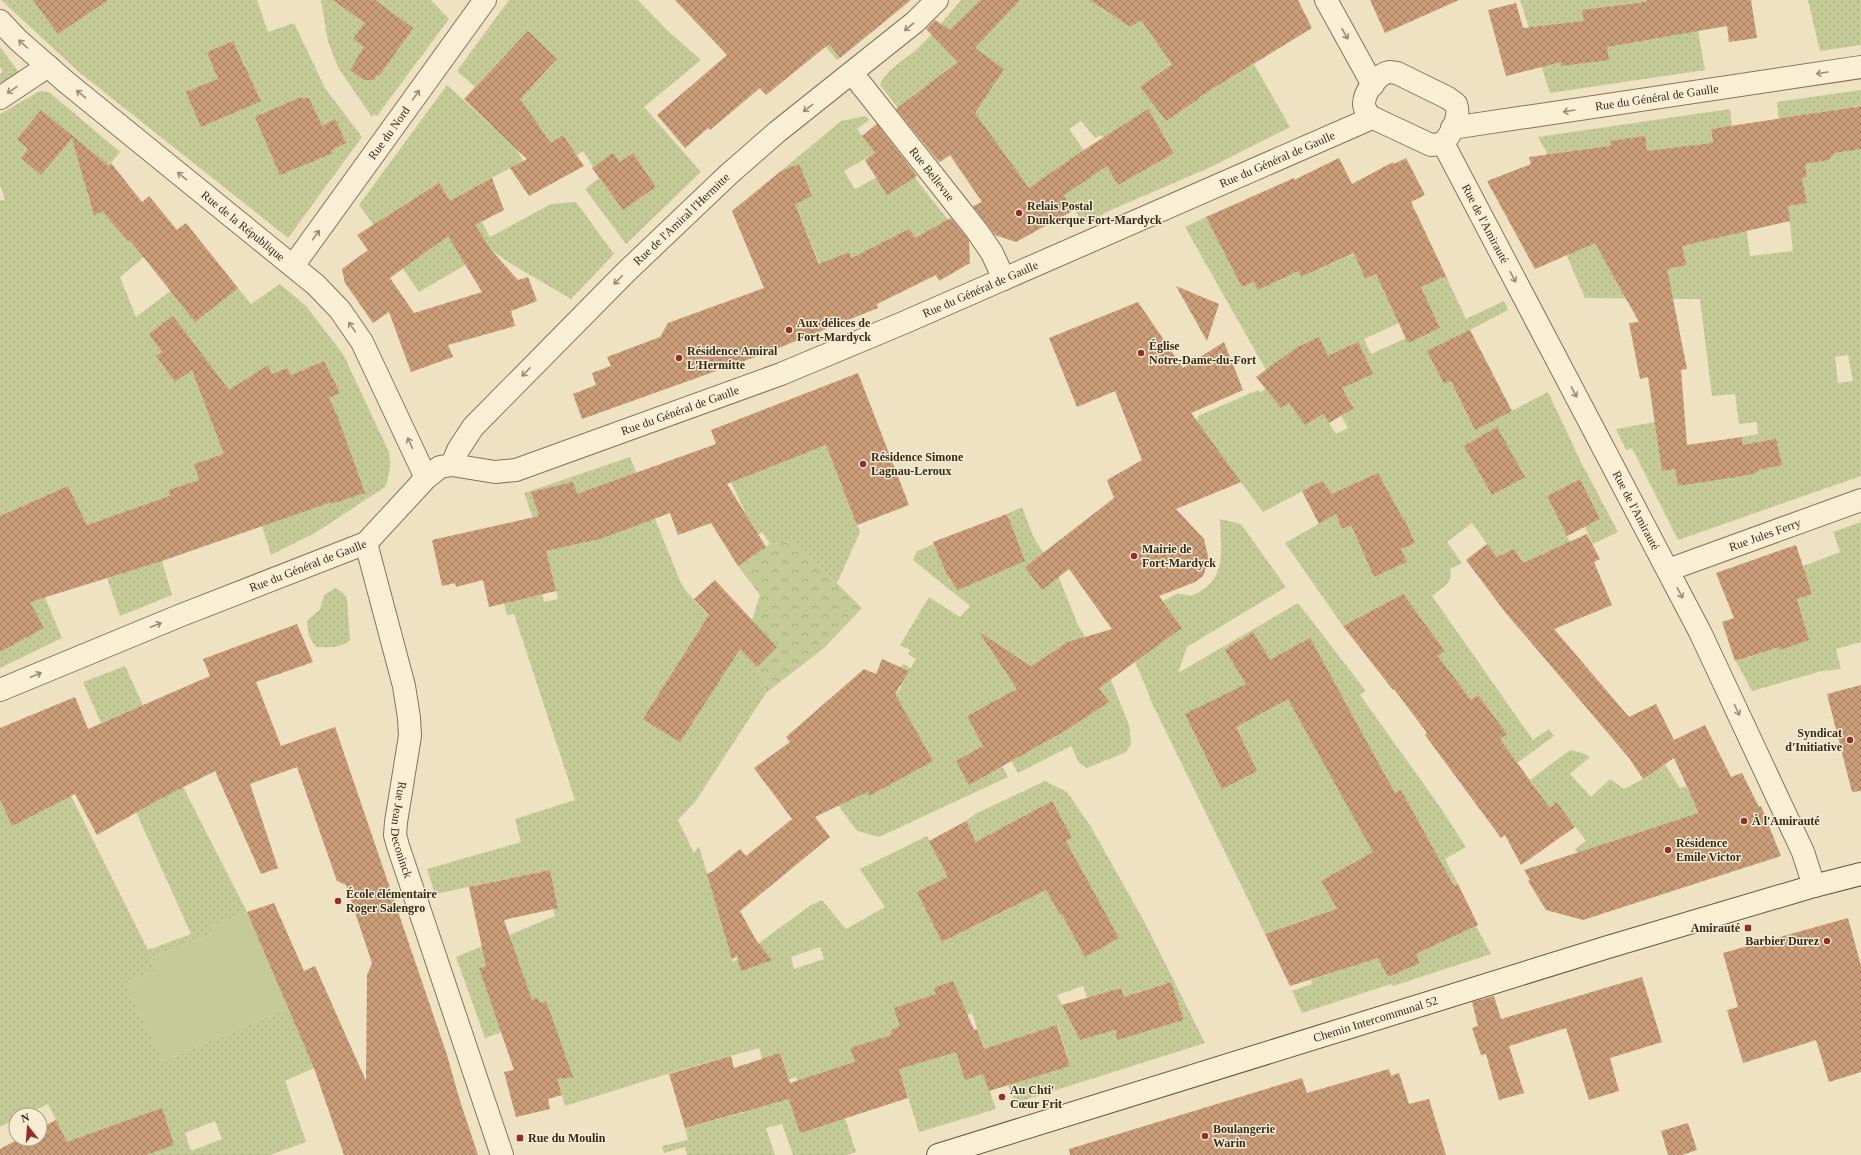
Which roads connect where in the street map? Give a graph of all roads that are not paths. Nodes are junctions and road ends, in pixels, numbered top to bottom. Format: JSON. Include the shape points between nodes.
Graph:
{"nodes":[{"id":1,"x":485,"y":0,"type":"edge"},
{"id":2,"x":937,"y":0,"type":"edge"},
{"id":3,"x":1326,"y":0,"type":"edge"},
{"id":4,"x":0,"y":21,"type":"edge"},
{"id":5,"x":48,"y":66,"type":"junction"},
{"id":6,"x":1861,"y":67,"type":"edge"},
{"id":7,"x":852,"y":73,"type":"junction"},
{"id":8,"x":1373,"y":85,"type":"junction"},
{"id":9,"x":0,"y":98,"type":"edge"},
{"id":10,"x":1372,"y":118,"type":"junction"},
{"id":11,"x":1448,"y":136,"type":"junction"},
{"id":12,"x":293,"y":266,"type":"junction"},
{"id":13,"x":1004,"y":279,"type":"junction"},
{"id":14,"x":452,"y":465,"type":"junction"},
{"id":15,"x":426,"y":478,"type":"junction"},
{"id":16,"x":1861,"y":500,"type":"edge"},
{"id":17,"x":366,"y":543,"type":"junction"},
{"id":18,"x":1668,"y":570,"type":"junction"},
{"id":19,"x":0,"y":690,"type":"edge"},
{"id":20,"x":1861,"y":874,"type":"edge"},
{"id":21,"x":1814,"y":886,"type":"junction"},
{"id":22,"x":502,"y":1155,"type":"edge"},
{"id":23,"x":938,"y":1155,"type":"edge"}],
"edges":[{"from":12,"to":1,"type":"street","name":"Rue du Nord","one_way":true},
{"from":2,"to":7,"type":"street","name":"Rue de l'Amiral l'Hermitte","one_way":true,"via":[[915,22]]},
{"from":3,"to":8,"type":"street","one_way":true},
{"from":5,"to":4,"type":"street","name":"Rue de la République","one_way":true},
{"from":5,"to":9,"type":"street","one_way":true},
{"from":12,"to":5,"type":"street","name":"Rue de la République","one_way":true},
{"from":6,"to":11,"type":"street","name":"Rue du Général de Gaulle","one_way":true},
{"from":7,"to":13,"type":"street","name":"Rue Bellevue","via":[[977,231],[992,253]]},
{"from":7,"to":14,"type":"street","name":"Rue de l'Amiral l'Hermitte","one_way":true,"via":[[761,146],[626,272],[473,427],[458,450]]},
{"from":8,"to":10,"type":"street","via":[[1364,103]]},
{"from":8,"to":11,"type":"street","via":[[1378,76],[1385,72],[1393,72],[1451,99],[1456,104],[1457,118]]},
{"from":10,"to":11,"type":"street","name":"Rue du Général de Gaulle","via":[[1431,145],[1439,145]]},
{"from":10,"to":13,"type":"street","name":"Rue du Général de Gaulle"},
{"from":11,"to":18,"type":"street","name":"Rue de l'Amirauté","one_way":true},
{"from":15,"to":12,"type":"street","name":"Rue de la République","one_way":true,"via":[[369,355],[356,333],[328,297]]},
{"from":13,"to":14,"type":"street","name":"Rue du Général de Gaulle","via":[[781,374],[516,470],[495,472]]},
{"from":14,"to":15,"type":"street","name":"Rue du Général de Gaulle","via":[[440,468]]},
{"from":15,"to":17,"type":"street","name":"Rue du Général de Gaulle"},
{"from":16,"to":18,"type":"street","name":"Rue Jules Ferry"},
{"from":19,"to":17,"type":"street","name":"Rue du Général de Gaulle","one_way":true},
{"from":17,"to":22,"type":"street","name":"Rue Jean Deconinck","via":[[410,718],[410,736],[395,835]]},
{"from":18,"to":21,"type":"street","name":"Rue de l'Amirauté","one_way":true,"via":[[1798,840]]},
{"from":20,"to":21,"type":"street","name":"Chemin Intercommunal 52"},
{"from":21,"to":23,"type":"street","name":"Chemin Intercommunal 52","via":[[1429,1002]]}]}
